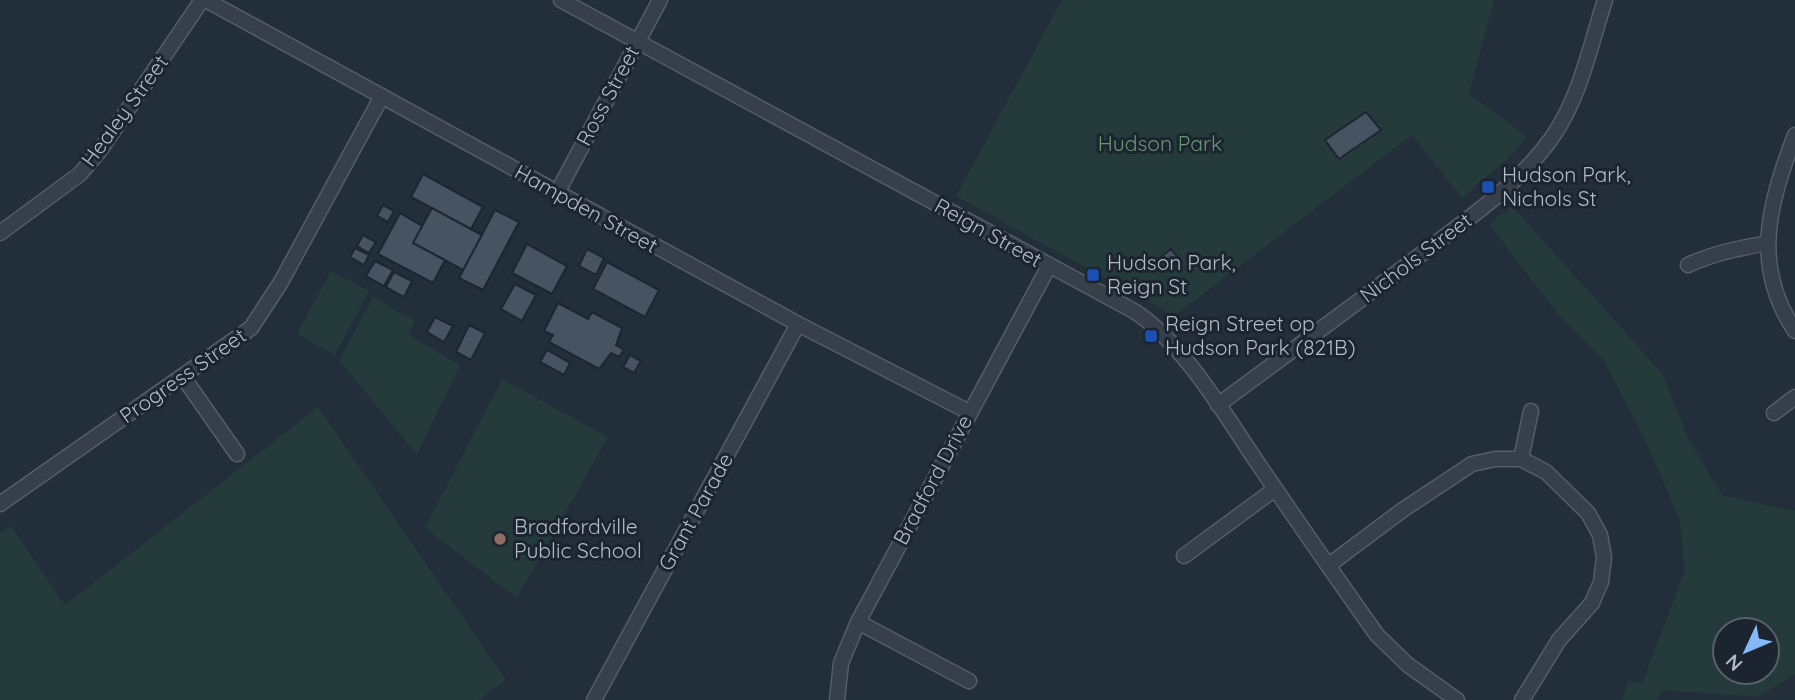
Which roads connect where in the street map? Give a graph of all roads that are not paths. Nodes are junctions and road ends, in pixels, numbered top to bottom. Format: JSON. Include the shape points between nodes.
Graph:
{"nodes":[{"id":1,"x":204,"y":0,"type":"edge"},
{"id":2,"x":561,"y":0,"type":"edge"},
{"id":3,"x":660,"y":0,"type":"edge"},
{"id":4,"x":1605,"y":0,"type":"edge"},
{"id":5,"x":638,"y":42,"type":"junction"},
{"id":6,"x":382,"y":96,"type":"junction"},
{"id":7,"x":1795,"y":135,"type":"edge"},
{"id":8,"x":557,"y":193,"type":"junction"},
{"id":9,"x":0,"y":233,"type":"edge"},
{"id":10,"x":1768,"y":243,"type":"junction"},
{"id":11,"x":1688,"y":265,"type":"dead end"},
{"id":12,"x":1049,"y":266,"type":"junction"},
{"id":13,"x":798,"y":324,"type":"junction"},
{"id":14,"x":1795,"y":331,"type":"edge"},
{"id":15,"x":183,"y":377,"type":"junction"},
{"id":16,"x":1795,"y":397,"type":"edge"},
{"id":17,"x":1217,"y":405,"type":"junction"},
{"id":18,"x":1531,"y":411,"type":"dead end"},
{"id":19,"x":969,"y":412,"type":"junction"},
{"id":20,"x":1774,"y":413,"type":"dead end"},
{"id":21,"x":237,"y":454,"type":"dead end"},
{"id":22,"x":1521,"y":459,"type":"junction"},
{"id":23,"x":1275,"y":489,"type":"junction"},
{"id":24,"x":0,"y":504,"type":"edge"},
{"id":25,"x":1184,"y":556,"type":"dead end"},
{"id":26,"x":1329,"y":565,"type":"junction"},
{"id":27,"x":858,"y":622,"type":"junction"},
{"id":28,"x":969,"y":681,"type":"dead end"},
{"id":29,"x":1437,"y":695,"type":"edge"},
{"id":30,"x":594,"y":700,"type":"edge"},
{"id":31,"x":837,"y":700,"type":"edge"},
{"id":32,"x":1457,"y":700,"type":"edge"},
{"id":33,"x":1522,"y":700,"type":"edge"}],
"edges":[{"from":1,"to":6,"type":"street","name":"Hampden Street"},
{"from":1,"to":9,"type":"street","name":"Healey Street","via":[[80,174]]},
{"from":2,"to":5,"type":"street","name":"Reign Street"},
{"from":3,"to":5,"type":"street","name":"Ross Street"},
{"from":4,"to":17,"type":"street","name":"Nichols Street","via":[[1569,108],[1529,167],[1481,209]]},
{"from":5,"to":8,"type":"street","name":"Ross Street"},
{"from":5,"to":12,"type":"street","name":"Reign Street"},
{"from":6,"to":8,"type":"street","name":"Hampden Street"},
{"from":6,"to":15,"type":"street","name":"Progress Street","via":[[264,312],[251,328]]},
{"from":7,"to":10,"type":"street","via":[[1778,179]]},
{"from":8,"to":13,"type":"street","name":"Hampden Street"},
{"from":10,"to":11,"type":"street","via":[[1709,255]]},
{"from":10,"to":14,"type":"street","via":[[1776,295]]},
{"from":12,"to":17,"type":"street","name":"Reign Street","via":[[1153,324]]},
{"from":12,"to":19,"type":"street","name":"Bradford Drive"},
{"from":13,"to":19,"type":"street","name":"Hampden Street"},
{"from":13,"to":30,"type":"street","name":"Grant Parade"},
{"from":15,"to":21,"type":"street"},
{"from":15,"to":24,"type":"street","name":"Progress Street"},
{"from":16,"to":20,"type":"street"},
{"from":17,"to":23,"type":"street","name":"Reign Street"},
{"from":18,"to":22,"type":"street"},
{"from":19,"to":27,"type":"street","name":"Bradford Drive"},
{"from":22,"to":26,"type":"street","via":[[1494,459],[1464,468]]},
{"from":22,"to":33,"type":"street","via":[[1546,472],[1588,513],[1604,557],[1592,603],[1559,640]]},
{"from":23,"to":25,"type":"street"},
{"from":23,"to":26,"type":"street","name":"Reign Street"},
{"from":26,"to":29,"type":"street","name":"Reign Street","via":[[1377,635]]},
{"from":27,"to":28,"type":"street"},
{"from":27,"to":31,"type":"street","name":"Bradford Drive","via":[[841,663]]},
{"from":29,"to":32,"type":"street","name":"Reign Street"}]}
